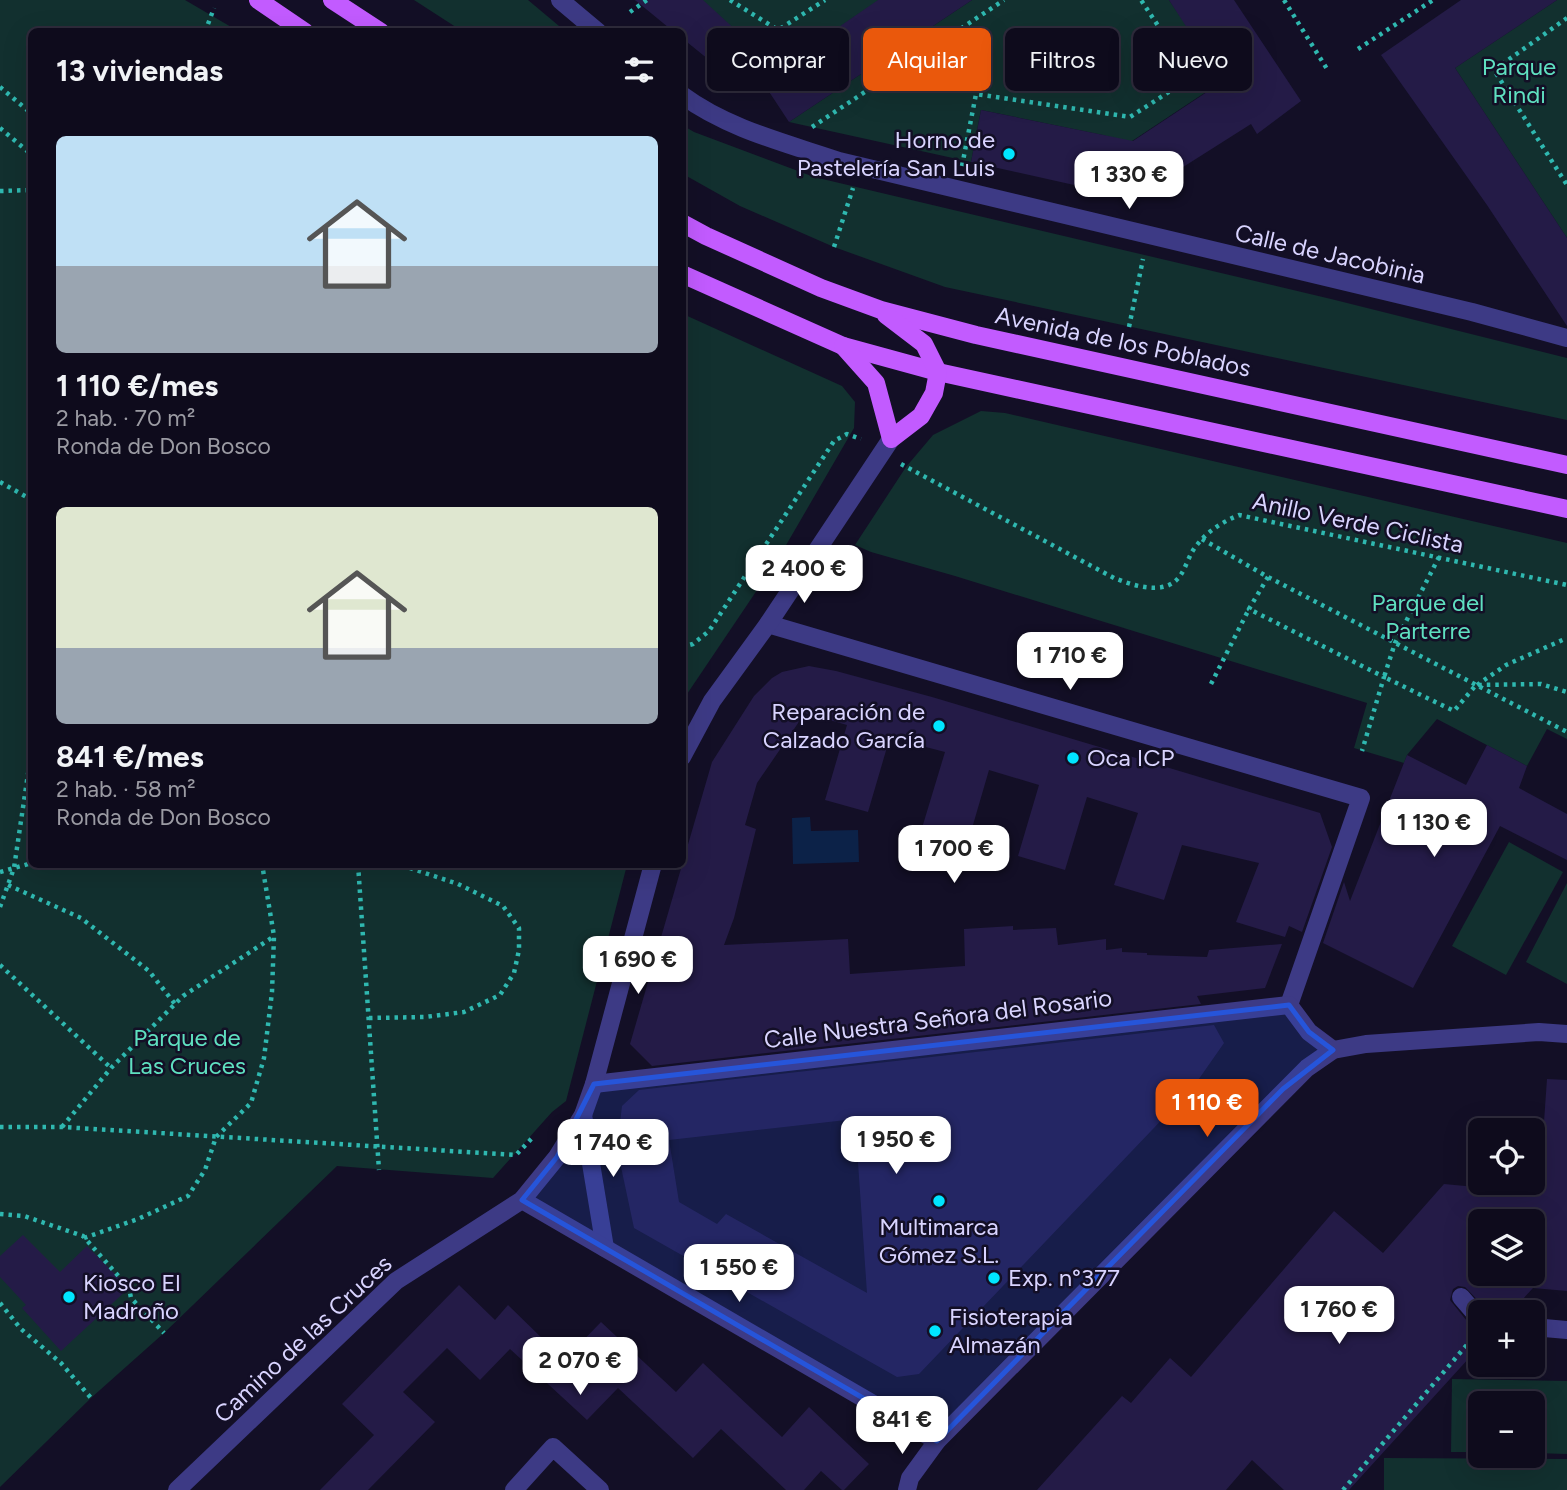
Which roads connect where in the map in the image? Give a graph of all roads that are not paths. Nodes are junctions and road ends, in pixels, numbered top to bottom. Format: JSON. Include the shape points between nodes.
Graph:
{"nodes":[{"id":1,"x":258,"y":0,"type":"edge"},
{"id":2,"x":332,"y":0,"type":"edge"},
{"id":3,"x":560,"y":0,"type":"edge"},
{"id":4,"x":299,"y":28,"type":"edge"},
{"id":5,"x":375,"y":28,"type":"edge"},
{"id":6,"x":593,"y":28,"type":"edge"},
{"id":7,"x":686,"y":98,"type":"edge"},
{"id":8,"x":686,"y":225,"type":"edge"},
{"id":9,"x":686,"y":276,"type":"edge"},
{"id":10,"x":881,"y":310,"type":"junction"},
{"id":11,"x":1567,"y":338,"type":"edge"},
{"id":12,"x":843,"y":346,"type":"junction"},
{"id":13,"x":938,"y":372,"type":"junction"},
{"id":14,"x":891,"y":439,"type":"junction"},
{"id":15,"x":1567,"y":466,"type":"edge"},
{"id":16,"x":1567,"y":509,"type":"edge"},
{"id":17,"x":768,"y":624,"type":"junction"},
{"id":18,"x":686,"y":750,"type":"edge"},
{"id":19,"x":652,"y":868,"type":"edge"},
{"id":20,"x":1289,"y":1004,"type":"junction"},
{"id":21,"x":1567,"y":1034,"type":"edge"},
{"id":22,"x":1333,"y":1050,"type":"junction"},
{"id":23,"x":594,"y":1084,"type":"junction"},
{"id":24,"x":583,"y":1115,"type":"junction"},
{"id":25,"x":522,"y":1200,"type":"junction"},
{"id":26,"x":605,"y":1248,"type":"junction"},
{"id":27,"x":1461,"y":1297,"type":"dead end"},
{"id":28,"x":1468,"y":1305,"type":"edge"},
{"id":29,"x":1545,"y":1328,"type":"edge"},
{"id":30,"x":1567,"y":1330,"type":"edge"},
{"id":31,"x":937,"y":1441,"type":"junction"},
{"id":32,"x":905,"y":1486,"type":"edge"},
{"id":33,"x":177,"y":1490,"type":"edge"},
{"id":34,"x":514,"y":1490,"type":"edge"},
{"id":35,"x":600,"y":1490,"type":"edge"}],
"edges":[{"from":1,"to":4,"type":"main road"},
{"from":2,"to":5,"type":"main road"},
{"from":3,"to":6,"type":"street"},
{"from":7,"to":11,"type":"street","name":"Calle de Jacobinia","via":[[759,135],[839,161]]},
{"from":8,"to":10,"type":"main road","name":"Avenida de los Poblados","via":[[821,288]]},
{"from":9,"to":12,"type":"main road"},
{"from":10,"to":13,"type":"main road","via":[[923,344]]},
{"from":10,"to":15,"type":"main road","name":"Avenida de los Poblados"},
{"from":12,"to":13,"type":"main road"},
{"from":12,"to":14,"type":"main road","via":[[876,383]]},
{"from":13,"to":14,"type":"main road","via":[[934,393],[921,416]]},
{"from":13,"to":16,"type":"main road"},
{"from":14,"to":17,"type":"street"},
{"from":17,"to":18,"type":"street","via":[[712,701]]},
{"from":17,"to":20,"type":"street","via":[[1362,798]]},
{"from":19,"to":23,"type":"street","name":"Camino de las Cruces"},
{"from":20,"to":22,"type":"street","via":[[1309,1032]]},
{"from":20,"to":23,"type":"street","name":"Calle Nuestra Señora del Rosario"},
{"from":21,"to":22,"type":"street","via":[[1539,1032]]},
{"from":22,"to":31,"type":"street","via":[[1283,1089]]},
{"from":23,"to":24,"type":"street","name":"Camino de las Cruces"},
{"from":24,"to":25,"type":"street","name":"Camino de las Cruces"},
{"from":24,"to":26,"type":"street"},
{"from":25,"to":26,"type":"street"},
{"from":25,"to":33,"type":"street","name":"Camino de las Cruces","via":[[396,1281]]},
{"from":26,"to":31,"type":"street"},
{"from":27,"to":28,"type":"street"},
{"from":29,"to":30,"type":"street"},
{"from":31,"to":32,"type":"street"},
{"from":34,"to":35,"type":"street","via":[[553,1447]]}]}
